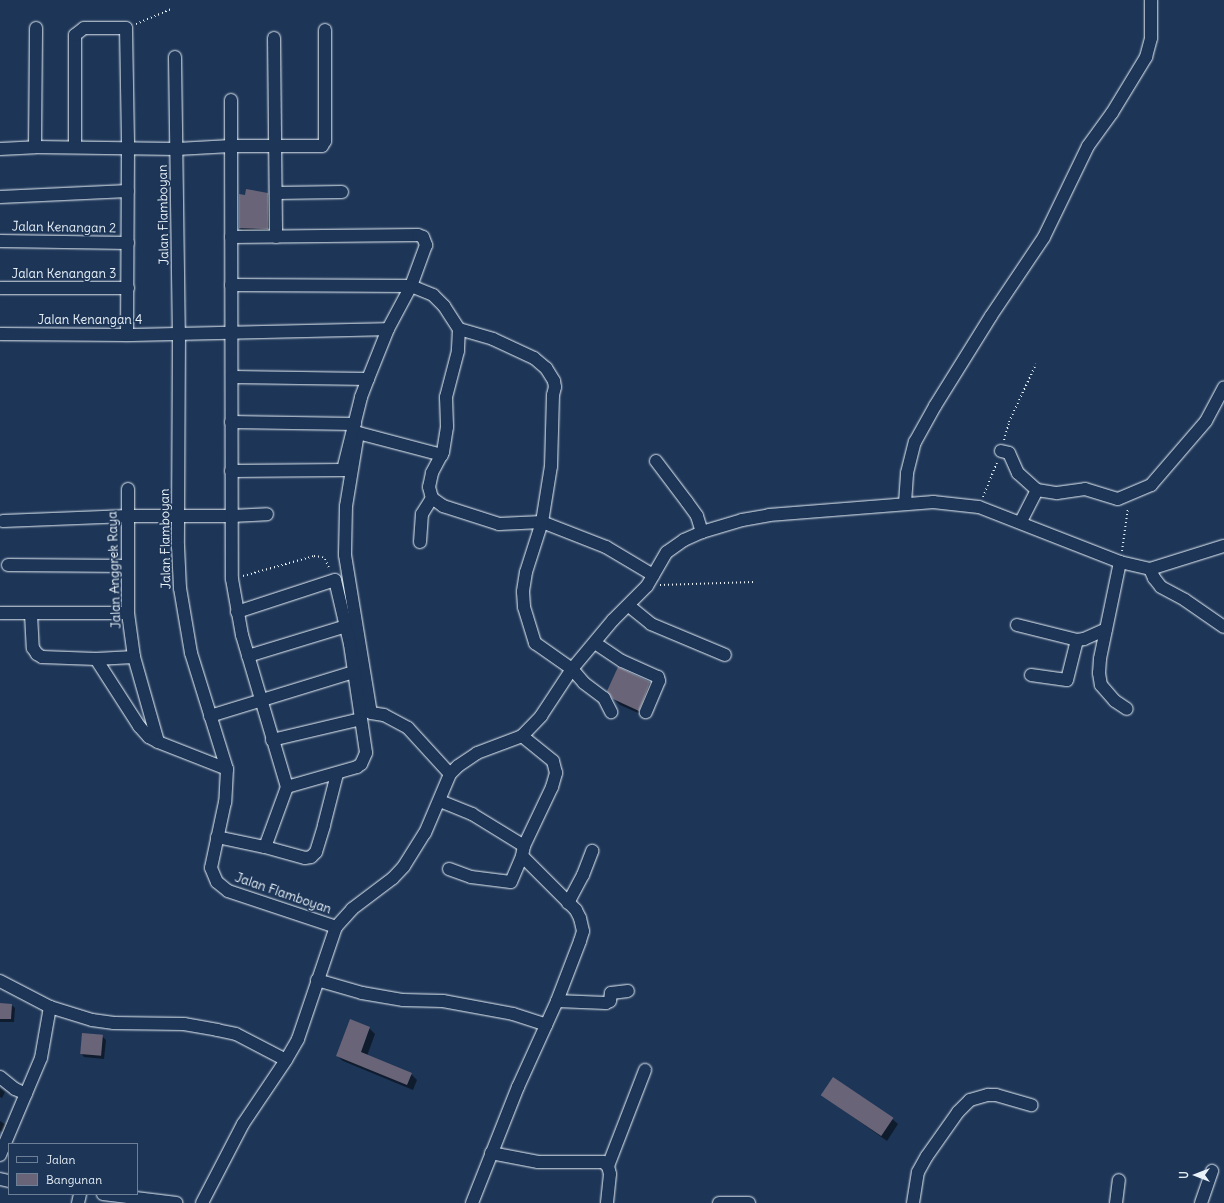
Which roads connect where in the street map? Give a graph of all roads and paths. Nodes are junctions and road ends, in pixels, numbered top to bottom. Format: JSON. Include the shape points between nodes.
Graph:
{"nodes":[{"id":1,"x":1151,"y":0,"type":"edge"},
{"id":2,"x":172,"y":9,"type":"dead end"},
{"id":3,"x":36,"y":28,"type":"dead end"},
{"id":4,"x":126,"y":28,"type":"junction"},
{"id":5,"x":325,"y":30,"type":"dead end"},
{"id":6,"x":274,"y":38,"type":"dead end"},
{"id":7,"x":175,"y":57,"type":"dead end"},
{"id":8,"x":231,"y":100,"type":"dead end"},
{"id":9,"x":276,"y":145,"type":"junction"},
{"id":10,"x":231,"y":146,"type":"junction"},
{"id":11,"x":35,"y":147,"type":"junction"},
{"id":12,"x":75,"y":148,"type":"junction"},
{"id":13,"x":128,"y":148,"type":"junction"},
{"id":14,"x":0,"y":149,"type":"edge"},
{"id":15,"x":177,"y":149,"type":"junction"},
{"id":16,"x":128,"y":191,"type":"junction"},
{"id":17,"x":342,"y":192,"type":"dead end"},
{"id":18,"x":276,"y":193,"type":"junction"},
{"id":19,"x":0,"y":197,"type":"edge"},
{"id":20,"x":231,"y":237,"type":"junction"},
{"id":21,"x":276,"y":237,"type":"junction"},
{"id":22,"x":0,"y":241,"type":"edge"},
{"id":23,"x":128,"y":243,"type":"junction"},
{"id":24,"x":231,"y":285,"type":"junction"},
{"id":25,"x":411,"y":286,"type":"junction"},
{"id":26,"x":0,"y":288,"type":"edge"},
{"id":27,"x":128,"y":288,"type":"junction"},
{"id":28,"x":388,"y":329,"type":"junction"},
{"id":29,"x":459,"y":329,"type":"junction"},
{"id":30,"x":231,"y":332,"type":"junction"},
{"id":31,"x":179,"y":333,"type":"junction"},
{"id":32,"x":0,"y":334,"type":"edge"},
{"id":33,"x":127,"y":335,"type":"junction"},
{"id":34,"x":1036,"y":364,"type":"dead end"},
{"id":35,"x":233,"y":377,"type":"junction"},
{"id":36,"x":368,"y":379,"type":"junction"},
{"id":37,"x":1224,"y":387,"type":"edge"},
{"id":38,"x":231,"y":422,"type":"junction"},
{"id":39,"x":355,"y":424,"type":"junction"},
{"id":40,"x":1001,"y":451,"type":"junction"},
{"id":41,"x":442,"y":455,"type":"junction"},
{"id":42,"x":656,"y":461,"type":"dead end"},
{"id":43,"x":231,"y":471,"type":"junction"},
{"id":44,"x":128,"y":489,"type":"dead end"},
{"id":45,"x":1037,"y":490,"type":"junction"},
{"id":46,"x":1130,"y":494,"type":"junction"},
{"id":47,"x":432,"y":498,"type":"junction"},
{"id":48,"x":904,"y":503,"type":"junction"},
{"id":49,"x":980,"y":507,"type":"junction"},
{"id":50,"x":267,"y":514,"type":"dead end"},
{"id":51,"x":128,"y":516,"type":"junction"},
{"id":52,"x":179,"y":516,"type":"junction"},
{"id":53,"x":232,"y":516,"type":"junction"},
{"id":54,"x":3,"y":522,"type":"dead end"},
{"id":55,"x":542,"y":522,"type":"junction"},
{"id":56,"x":1021,"y":522,"type":"junction"},
{"id":57,"x":702,"y":532,"type":"junction"},
{"id":58,"x":420,"y":542,"type":"dead end"},
{"id":59,"x":1224,"y":546,"type":"edge"},
{"id":60,"x":1120,"y":562,"type":"junction"},
{"id":61,"x":8,"y":565,"type":"dead end"},
{"id":62,"x":127,"y":566,"type":"junction"},
{"id":63,"x":1150,"y":569,"type":"junction"},
{"id":64,"x":232,"y":579,"type":"junction"},
{"id":65,"x":335,"y":580,"type":"junction"},
{"id":66,"x":650,"y":580,"type":"junction"},
{"id":67,"x":754,"y":582,"type":"dead end"},
{"id":68,"x":629,"y":606,"type":"junction"},
{"id":69,"x":237,"y":612,"type":"junction"},
{"id":70,"x":0,"y":613,"type":"edge"},
{"id":71,"x":128,"y":613,"type":"junction"},
{"id":72,"x":31,"y":614,"type":"junction"},
{"id":73,"x":1017,"y":625,"type":"dead end"},
{"id":74,"x":346,"y":626,"type":"junction"},
{"id":75,"x":1224,"y":627,"type":"edge"},
{"id":76,"x":1106,"y":629,"type":"junction"},
{"id":77,"x":1077,"y":640,"type":"junction"},
{"id":78,"x":595,"y":643,"type":"junction"},
{"id":79,"x":725,"y":655,"type":"dead end"},
{"id":80,"x":134,"y":656,"type":"junction"},
{"id":81,"x":248,"y":656,"type":"junction"},
{"id":82,"x":96,"y":659,"type":"junction"},
{"id":83,"x":572,"y":669,"type":"junction"},
{"id":84,"x":354,"y":672,"type":"junction"},
{"id":85,"x":1031,"y":675,"type":"dead end"},
{"id":86,"x":262,"y":698,"type":"junction"},
{"id":87,"x":1127,"y":709,"type":"dead end"},
{"id":88,"x":611,"y":712,"type":"dead end"},
{"id":89,"x":646,"y":712,"type":"dead end"},
{"id":90,"x":210,"y":716,"type":"junction"},
{"id":91,"x":361,"y":719,"type":"junction"},
{"id":92,"x":522,"y":736,"type":"junction"},
{"id":93,"x":272,"y":740,"type":"junction"},
{"id":94,"x":158,"y":742,"type":"junction"},
{"id":95,"x":227,"y":769,"type":"junction"},
{"id":96,"x":337,"y":774,"type":"junction"},
{"id":97,"x":450,"y":774,"type":"junction"},
{"id":98,"x":287,"y":787,"type":"junction"},
{"id":99,"x":440,"y":800,"type":"junction"},
{"id":100,"x":217,"y":837,"type":"junction"},
{"id":101,"x":265,"y":847,"type":"junction"},
{"id":102,"x":523,"y":851,"type":"junction"},
{"id":103,"x":592,"y":852,"type":"dead end"},
{"id":104,"x":449,"y":869,"type":"dead end"},
{"id":105,"x":568,"y":903,"type":"junction"},
{"id":106,"x":336,"y":927,"type":"junction"},
{"id":107,"x":317,"y":980,"type":"junction"},
{"id":108,"x":0,"y":981,"type":"edge"},
{"id":109,"x":628,"y":991,"type":"dead end"},
{"id":110,"x":558,"y":1002,"type":"junction"},
{"id":111,"x":50,"y":1008,"type":"junction"},
{"id":112,"x":546,"y":1025,"type":"junction"},
{"id":113,"x":286,"y":1060,"type":"junction"},
{"id":114,"x":645,"y":1070,"type":"dead end"},
{"id":115,"x":0,"y":1077,"type":"edge"},
{"id":116,"x":26,"y":1094,"type":"junction"},
{"id":117,"x":1032,"y":1105,"type":"dead end"},
{"id":118,"x":491,"y":1153,"type":"junction"},
{"id":119,"x":0,"y":1155,"type":"edge"},
{"id":120,"x":608,"y":1166,"type":"junction"},
{"id":121,"x":1212,"y":1171,"type":"dead end"},
{"id":122,"x":1119,"y":1180,"type":"dead end"},
{"id":123,"x":110,"y":1195,"type":"edge"},
{"id":124,"x":176,"y":1203,"type":"edge"},
{"id":125,"x":202,"y":1203,"type":"edge"},
{"id":126,"x":472,"y":1203,"type":"edge"},
{"id":127,"x":607,"y":1203,"type":"edge"},
{"id":128,"x":719,"y":1203,"type":"edge"},
{"id":129,"x":749,"y":1203,"type":"edge"},
{"id":130,"x":913,"y":1203,"type":"edge"},
{"id":131,"x":1116,"y":1203,"type":"edge"},
{"id":132,"x":1201,"y":1203,"type":"edge"}],
"edges":[{"from":1,"to":48,"type":"street","via":[[1151,38],[1146,57],[1112,113],[1088,146],[1044,237],[934,406],[918,436],[907,473]]},
{"from":2,"to":4,"type":"path"},
{"from":3,"to":11,"type":"street"},
{"from":4,"to":12,"type":"street","via":[[84,28],[75,35]]},
{"from":4,"to":13,"type":"street"},
{"from":5,"to":9,"type":"street","via":[[324,144],[318,147]]},
{"from":6,"to":9,"type":"street"},
{"from":7,"to":15,"type":"street","name":"Jalan Flamboyan"},
{"from":8,"to":10,"type":"street"},
{"from":9,"to":10,"type":"street"},
{"from":9,"to":18,"type":"street"},
{"from":10,"to":15,"type":"street"},
{"from":10,"to":20,"type":"street"},
{"from":11,"to":12,"type":"street"},
{"from":11,"to":14,"type":"street"},
{"from":12,"to":13,"type":"street"},
{"from":13,"to":15,"type":"street"},
{"from":13,"to":16,"type":"street"},
{"from":15,"to":31,"type":"street","name":"Jalan Flamboyan"},
{"from":16,"to":19,"type":"street"},
{"from":16,"to":23,"type":"street"},
{"from":17,"to":18,"type":"street"},
{"from":18,"to":21,"type":"street"},
{"from":20,"to":21,"type":"street"},
{"from":20,"to":24,"type":"street"},
{"from":21,"to":25,"type":"street","via":[[421,235],[425,238],[426,245]]},
{"from":22,"to":23,"type":"street","name":"Jalan Kenangan 2"},
{"from":23,"to":27,"type":"street"},
{"from":24,"to":25,"type":"street"},
{"from":24,"to":30,"type":"street"},
{"from":25,"to":28,"type":"street"},
{"from":25,"to":29,"type":"street","via":[[433,295],[444,306]]},
{"from":26,"to":27,"type":"street","name":"Jalan Kenangan 3"},
{"from":27,"to":33,"type":"street"},
{"from":28,"to":30,"type":"street","name":"Jalan Kenangan 4"},
{"from":28,"to":36,"type":"street"},
{"from":29,"to":41,"type":"street","via":[[458,350],[446,397],[447,427]]},
{"from":29,"to":55,"type":"street","via":[[493,339],[534,358],[546,368],[554,381],[551,466]]},
{"from":30,"to":31,"type":"street","name":"Jalan Kenangan 4"},
{"from":30,"to":35,"type":"street"},
{"from":31,"to":33,"type":"street","name":"Jalan Kenangan 4"},
{"from":31,"to":52,"type":"street","name":"Jalan Flamboyan"},
{"from":32,"to":33,"type":"street","name":"Jalan Kenangan 4"},
{"from":34,"to":40,"type":"path","via":[[1010,422]]},
{"from":35,"to":36,"type":"street"},
{"from":35,"to":38,"type":"street"},
{"from":36,"to":39,"type":"street"},
{"from":37,"to":46,"type":"street","via":[[1206,421],[1168,466],[1151,485]]},
{"from":38,"to":39,"type":"street"},
{"from":38,"to":43,"type":"street"},
{"from":39,"to":43,"type":"street","via":[[343,470]]},
{"from":40,"to":45,"type":"street","via":[[1008,453],[1018,473]]},
{"from":40,"to":49,"type":"path"},
{"from":41,"to":47,"type":"street","via":[[430,480]]},
{"from":41,"to":97,"type":"street","via":[[358,433],[346,506],[345,555],[371,713],[384,715],[408,728]]},
{"from":42,"to":57,"type":"street","via":[[687,502]]},
{"from":43,"to":53,"type":"street"},
{"from":44,"to":51,"type":"street","name":"Jalan Anggrek Raya"},
{"from":45,"to":46,"type":"street","via":[[1057,493],[1085,489],[1118,499]]},
{"from":45,"to":56,"type":"street"},
{"from":46,"to":60,"type":"path"},
{"from":47,"to":55,"type":"street","via":[[443,506],[499,524]]},
{"from":47,"to":58,"type":"street","via":[[424,509]]},
{"from":48,"to":49,"type":"street","via":[[933,502]]},
{"from":48,"to":57,"type":"street","via":[[769,516],[742,520]]},
{"from":49,"to":56,"type":"street"},
{"from":50,"to":53,"type":"street"},
{"from":51,"to":52,"type":"street"},
{"from":51,"to":54,"type":"street"},
{"from":51,"to":62,"type":"street","name":"Jalan Anggrek Raya"},
{"from":52,"to":53,"type":"street"},
{"from":52,"to":90,"type":"street","name":"Jalan Flamboyan","via":[[178,546],[184,621]]},
{"from":53,"to":64,"type":"street"},
{"from":55,"to":66,"type":"street","via":[[606,547]]},
{"from":55,"to":83,"type":"street","via":[[526,572],[523,592],[526,613],[535,643]]},
{"from":56,"to":60,"type":"street"},
{"from":57,"to":66,"type":"street","via":[[667,552]]},
{"from":59,"to":63,"type":"street"},
{"from":60,"to":63,"type":"street"},
{"from":60,"to":76,"type":"street"},
{"from":61,"to":62,"type":"street"},
{"from":62,"to":71,"type":"street","name":"Jalan Anggrek Raya"},
{"from":63,"to":75,"type":"street","via":[[1161,587]]},
{"from":64,"to":65,"type":"path","via":[[318,556],[325,559]]},
{"from":64,"to":69,"type":"street"},
{"from":65,"to":69,"type":"street"},
{"from":65,"to":74,"type":"street"},
{"from":66,"to":67,"type":"path"},
{"from":66,"to":68,"type":"street"},
{"from":68,"to":78,"type":"street","via":[[613,620]]},
{"from":68,"to":79,"type":"street","via":[[651,624]]},
{"from":69,"to":81,"type":"street"},
{"from":70,"to":72,"type":"street"},
{"from":71,"to":72,"type":"street"},
{"from":71,"to":80,"type":"street","name":"Jalan Anggrek Raya"},
{"from":72,"to":82,"type":"street","via":[[33,648],[38,656]]},
{"from":73,"to":77,"type":"street"},
{"from":74,"to":81,"type":"street"},
{"from":74,"to":84,"type":"street"},
{"from":76,"to":77,"type":"street"},
{"from":76,"to":87,"type":"street","via":[[1100,659],[1100,682],[1108,694]]},
{"from":77,"to":85,"type":"street","via":[[1067,680]]},
{"from":78,"to":83,"type":"street"},
{"from":78,"to":89,"type":"street","via":[[622,661],[658,677],[659,681]]},
{"from":80,"to":82,"type":"street"},
{"from":80,"to":94,"type":"street","name":"Jalan Anggrek Raya"},
{"from":81,"to":86,"type":"street"},
{"from":82,"to":94,"type":"street","via":[[139,726]]},
{"from":83,"to":88,"type":"street","via":[[584,683],[604,698]]},
{"from":83,"to":92,"type":"street","via":[[541,716]]},
{"from":84,"to":86,"type":"street"},
{"from":84,"to":91,"type":"street"},
{"from":86,"to":90,"type":"street"},
{"from":86,"to":93,"type":"street"},
{"from":90,"to":95,"type":"street","name":"Jalan Flamboyan"},
{"from":91,"to":93,"type":"street"},
{"from":91,"to":96,"type":"street","via":[[366,748],[364,759],[357,767]]},
{"from":92,"to":97,"type":"street","via":[[478,753]]},
{"from":92,"to":102,"type":"street","via":[[553,761],[556,773]]},
{"from":93,"to":98,"type":"street"},
{"from":94,"to":95,"type":"street"},
{"from":95,"to":100,"type":"street","name":"Jalan Flamboyan","via":[[225,802]]},
{"from":96,"to":98,"type":"street"},
{"from":96,"to":101,"type":"street","via":[[314,856],[305,858]]},
{"from":97,"to":99,"type":"street"},
{"from":98,"to":101,"type":"street"},
{"from":99,"to":102,"type":"street","via":[[472,814]]},
{"from":99,"to":106,"type":"street","via":[[425,833],[404,866],[393,878],[352,909]]},
{"from":100,"to":101,"type":"street"},
{"from":100,"to":106,"type":"street","name":"Jalan Flamboyan","via":[[211,868],[221,887]]},
{"from":102,"to":104,"type":"street","via":[[511,882],[471,877]]},
{"from":102,"to":105,"type":"street"},
{"from":103,"to":105,"type":"street","via":[[581,881]]},
{"from":105,"to":110,"type":"street","via":[[580,918],[583,930]]},
{"from":106,"to":107,"type":"street"},
{"from":107,"to":112,"type":"street","via":[[355,991],[403,1000],[443,1001],[513,1014]]},
{"from":107,"to":113,"type":"street","via":[[298,1039]]},
{"from":108,"to":111,"type":"street"},
{"from":109,"to":110,"type":"street","via":[[613,991],[610,1001],[606,1003]]},
{"from":110,"to":112,"type":"street"},
{"from":111,"to":113,"type":"street","via":[[92,1020],[114,1023],[184,1024],[236,1034]]},
{"from":111,"to":116,"type":"street","via":[[41,1058]]},
{"from":112,"to":118,"type":"street"},
{"from":113,"to":125,"type":"street","via":[[243,1124]]},
{"from":114,"to":120,"type":"street"},
{"from":115,"to":116,"type":"street"},
{"from":116,"to":119,"type":"street"},
{"from":117,"to":130,"type":"street","via":[[996,1095],[970,1100],[958,1112],[918,1172]]},
{"from":118,"to":120,"type":"street","via":[[538,1162],[599,1161]]},
{"from":118,"to":126,"type":"street"},
{"from":120,"to":127,"type":"street","via":[[610,1174]]},
{"from":121,"to":132,"type":"street"},
{"from":122,"to":131,"type":"street"},
{"from":123,"to":124,"type":"street"},
{"from":128,"to":129,"type":"street"}]}
